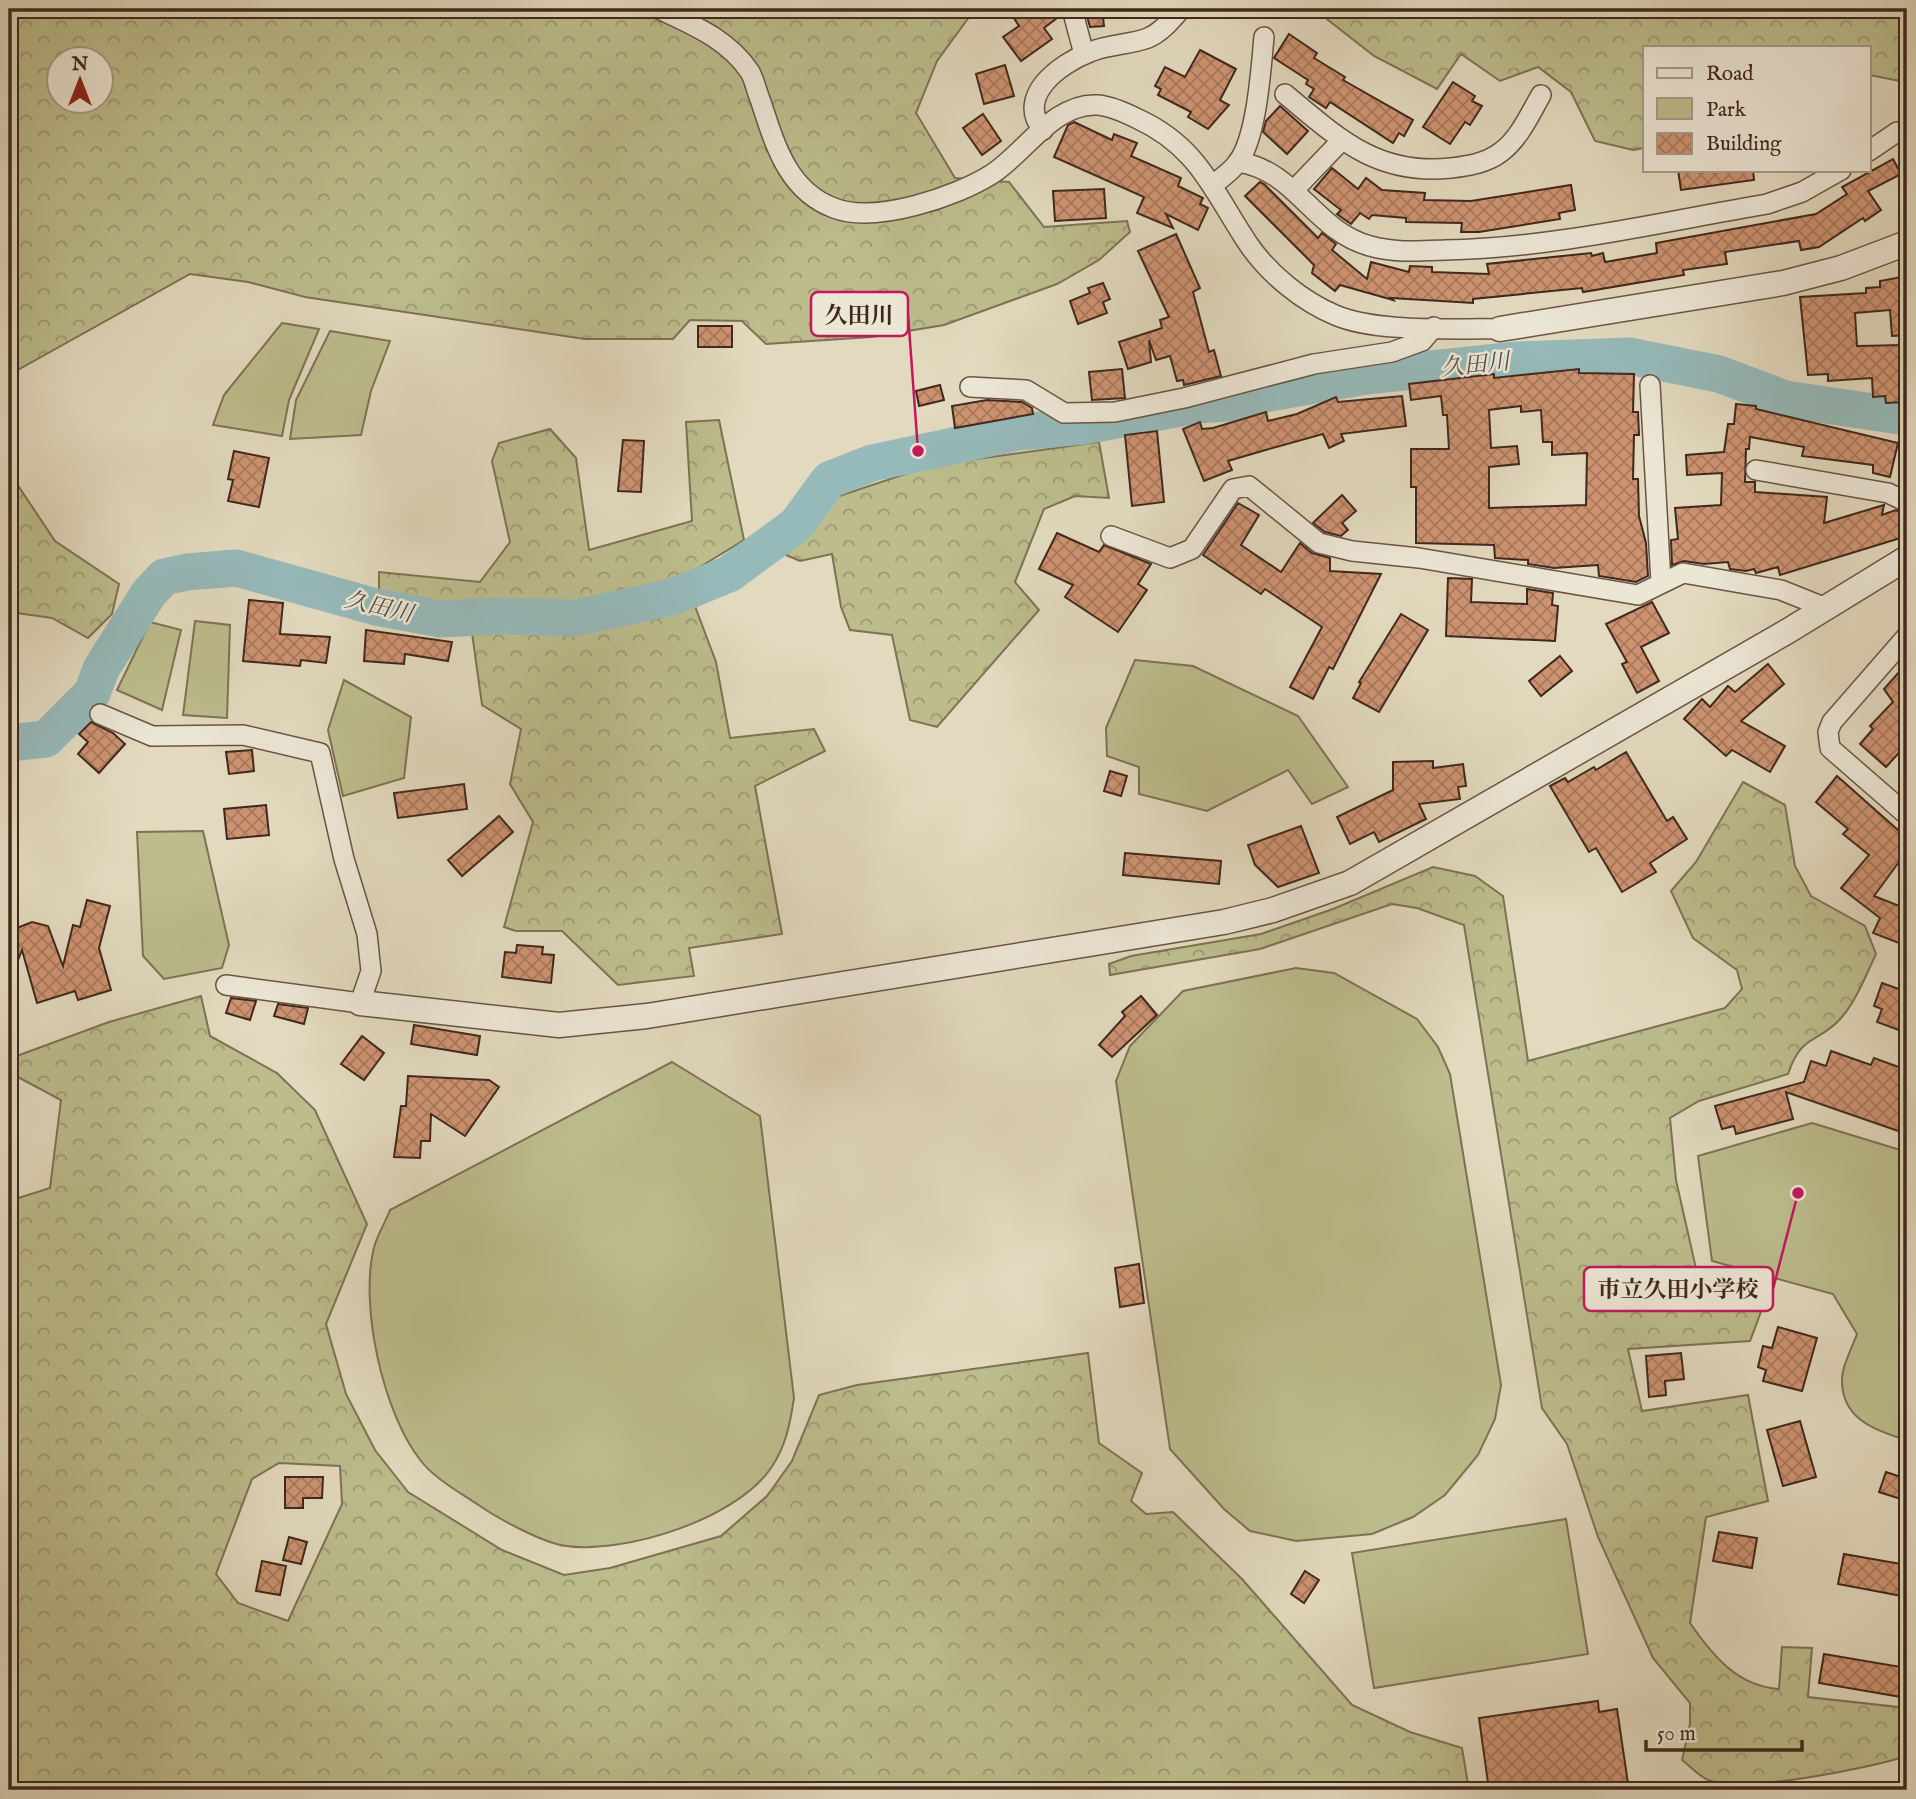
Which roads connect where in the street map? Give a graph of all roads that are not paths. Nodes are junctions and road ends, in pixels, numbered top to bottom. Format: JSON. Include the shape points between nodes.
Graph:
{"nodes":[{"id":1,"x":659,"y":9,"type":"edge"},
{"id":2,"x":1072,"y":9,"type":"edge"},
{"id":3,"x":1181,"y":9,"type":"edge"},
{"id":4,"x":1264,"y":37,"type":"dead end"},
{"id":5,"x":1084,"y":54,"type":"junction"},
{"id":6,"x":1285,"y":94,"type":"dead end"},
{"id":7,"x":1541,"y":95,"type":"dead end"},
{"id":8,"x":1043,"y":130,"type":"junction"},
{"id":9,"x":1897,"y":132,"type":"dead end"},
{"id":10,"x":1341,"y":141,"type":"junction"},
{"id":11,"x":1870,"y":150,"type":"edge"},
{"id":12,"x":1238,"y":162,"type":"junction"},
{"id":13,"x":1837,"y":172,"type":"edge"},
{"id":14,"x":1213,"y":185,"type":"junction"},
{"id":15,"x":1294,"y":190,"type":"junction"},
{"id":16,"x":1907,"y":243,"type":"edge"},
{"id":17,"x":1434,"y":327,"type":"junction"},
{"id":18,"x":1500,"y":329,"type":"joint"},
{"id":19,"x":1650,"y":385,"type":"dead end"},
{"id":20,"x":970,"y":387,"type":"dead end"},
{"id":21,"x":1756,"y":470,"type":"dead end"},
{"id":22,"x":1907,"y":502,"type":"edge"},
{"id":23,"x":1111,"y":537,"type":"dead end"},
{"id":24,"x":1907,"y":558,"type":"edge"},
{"id":25,"x":1661,"y":583,"type":"junction"},
{"id":26,"x":1826,"y":608,"type":"junction"},
{"id":27,"x":1907,"y":636,"type":"edge"},
{"id":28,"x":100,"y":714,"type":"dead end"},
{"id":29,"x":1907,"y":815,"type":"edge"},
{"id":30,"x":226,"y":985,"type":"dead end"},
{"id":31,"x":360,"y":1003,"type":"junction"}],
"edges":[{"from":1,"to":8,"type":"street","via":[[704,30],[740,60],[751,75],[791,177],[806,192],[836,209],[883,211],[952,192],[992,174]]},
{"from":2,"to":5,"type":"street"},
{"from":3,"to":5,"type":"street","via":[[1151,37]]},
{"from":4,"to":12,"type":"street","via":[[1257,97]]},
{"from":5,"to":8,"type":"street","via":[[1040,87],[1033,100],[1035,120]]},
{"from":6,"to":10,"type":"street"},
{"from":7,"to":10,"type":"street","via":[[1502,152],[1466,166],[1395,167]]},
{"from":8,"to":14,"type":"street","via":[[1085,106],[1115,110],[1174,139]]},
{"from":9,"to":11,"type":"street"},
{"from":10,"to":15,"type":"street"},
{"from":12,"to":14,"type":"street"},
{"from":12,"to":15,"type":"street","via":[[1271,171]]},
{"from":13,"to":15,"type":"street","via":[[1802,192],[1767,204],[1483,249],[1408,251],[1370,246],[1339,232]]},
{"from":14,"to":17,"type":"street","via":[[1249,245],[1270,270],[1309,300],[1334,315],[1369,324]]},
{"from":16,"to":18,"type":"street","via":[[1841,268],[1783,283]]},
{"from":17,"to":18,"type":"street"},
{"from":17,"to":20,"type":"street","via":[[1422,341],[1392,352],[1314,364],[1115,412],[1064,413],[1026,390]]},
{"from":19,"to":25,"type":"street"},
{"from":21,"to":22,"type":"street","via":[[1888,493]]},
{"from":23,"to":25,"type":"street","via":[[1170,558],[1192,549],[1233,489],[1248,486],[1319,543],[1352,551],[1638,595]]},
{"from":24,"to":26,"type":"street"},
{"from":25,"to":26,"type":"street","via":[[1683,573],[1782,590]]},
{"from":26,"to":31,"type":"street","via":[[1350,883],[1273,910],[1224,922],[647,1016],[559,1025]]},
{"from":27,"to":29,"type":"street","via":[[1828,732],[1830,748]]},
{"from":28,"to":31,"type":"street","via":[[152,736],[243,735],[320,752],[344,859],[367,934],[371,971]]},
{"from":30,"to":31,"type":"street"}]}
